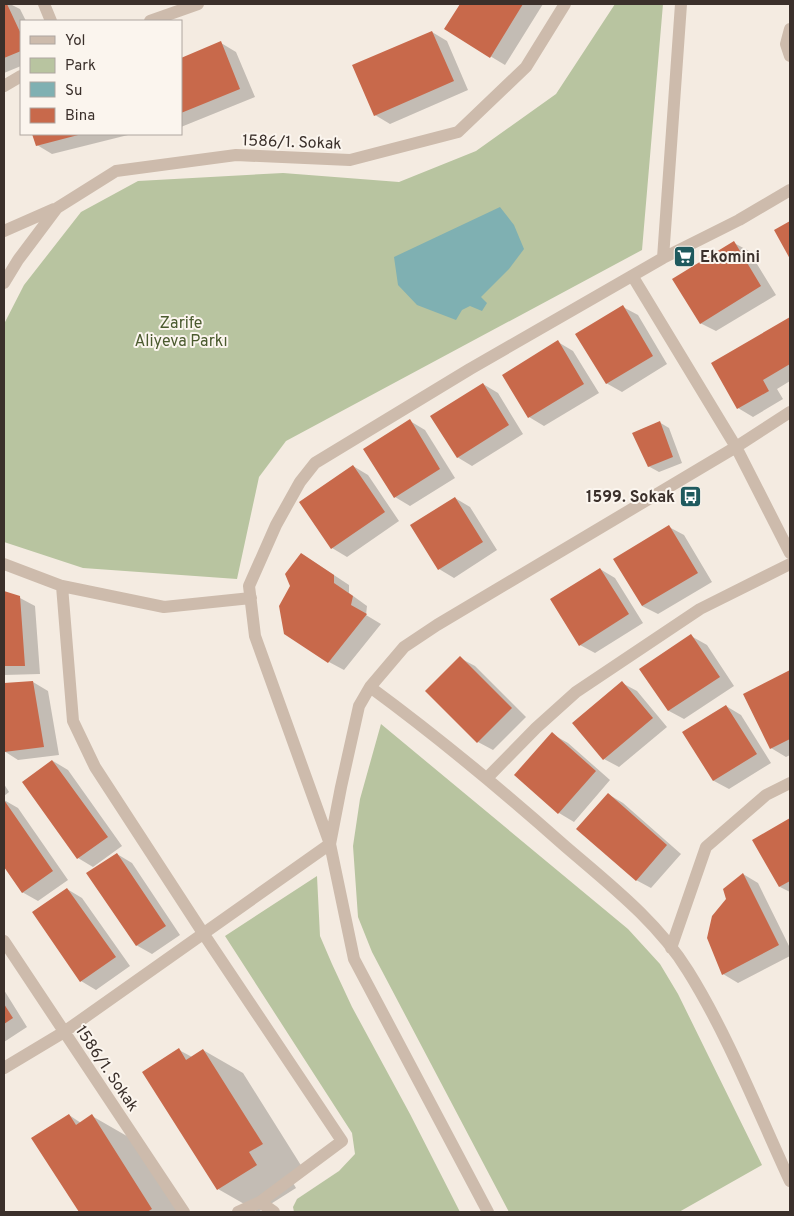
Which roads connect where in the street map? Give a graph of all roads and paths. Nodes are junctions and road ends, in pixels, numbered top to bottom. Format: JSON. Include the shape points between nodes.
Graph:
{"nodes":[{"id":1,"x":44,"y":4,"type":"edge"},
{"id":2,"x":198,"y":4,"type":"edge"},
{"id":3,"x":565,"y":4,"type":"edge"},
{"id":4,"x":681,"y":4,"type":"edge"},
{"id":5,"x":52,"y":20,"type":"edge"},
{"id":6,"x":153,"y":20,"type":"edge"},
{"id":7,"x":790,"y":30,"type":"edge"},
{"id":8,"x":790,"y":56,"type":"edge"},
{"id":9,"x":20,"y":77,"type":"edge"},
{"id":10,"x":4,"y":86,"type":"edge"},
{"id":11,"x":790,"y":190,"type":"edge"},
{"id":12,"x":56,"y":208,"type":"junction"},
{"id":13,"x":4,"y":231,"type":"edge"},
{"id":14,"x":664,"y":258,"type":"junction"},
{"id":15,"x":633,"y":276,"type":"junction"},
{"id":16,"x":4,"y":283,"type":"edge"},
{"id":17,"x":790,"y":412,"type":"edge"},
{"id":18,"x":736,"y":447,"type":"junction"},
{"id":19,"x":790,"y":554,"type":"edge"},
{"id":20,"x":4,"y":564,"type":"edge"},
{"id":21,"x":790,"y":564,"type":"edge"},
{"id":22,"x":62,"y":586,"type":"junction"},
{"id":23,"x":251,"y":598,"type":"junction"},
{"id":24,"x":370,"y":687,"type":"junction"},
{"id":25,"x":487,"y":778,"type":"junction"},
{"id":26,"x":790,"y":783,"type":"edge"},
{"id":27,"x":330,"y":844,"type":"junction"},
{"id":28,"x":203,"y":933,"type":"junction"},
{"id":29,"x":4,"y":941,"type":"edge"},
{"id":30,"x":671,"y":948,"type":"junction"},
{"id":31,"x":64,"y":1032,"type":"junction"},
{"id":32,"x":4,"y":1068,"type":"edge"},
{"id":33,"x":790,"y":1181,"type":"edge"},
{"id":34,"x":260,"y":1202,"type":"junction"},
{"id":35,"x":184,"y":1212,"type":"edge"},
{"id":36,"x":238,"y":1212,"type":"edge"},
{"id":37,"x":274,"y":1212,"type":"edge"},
{"id":38,"x":488,"y":1212,"type":"edge"}],
"edges":[{"from":1,"to":5,"type":"street"},
{"from":2,"to":6,"type":"street"},
{"from":3,"to":12,"type":"street","name":"1586/1. Sokak","via":[[526,67],[458,132],[350,160],[236,155],[116,171]]},
{"from":4,"to":14,"type":"street"},
{"from":7,"to":8,"type":"street","via":[[786,44]]},
{"from":9,"to":10,"type":"street"},
{"from":11,"to":14,"type":"street"},
{"from":12,"to":13,"type":"street"},
{"from":12,"to":16,"type":"street","name":"1586/1. Sokak"},
{"from":14,"to":15,"type":"street"},
{"from":15,"to":18,"type":"street"},
{"from":15,"to":23,"type":"street","via":[[470,368],[315,463],[300,482],[276,525],[249,586]]},
{"from":17,"to":18,"type":"street"},
{"from":18,"to":19,"type":"street"},
{"from":18,"to":24,"type":"street","via":[[404,646]]},
{"from":20,"to":22,"type":"street"},
{"from":21,"to":25,"type":"street","via":[[700,609],[576,692]]},
{"from":22,"to":23,"type":"street","via":[[164,607]]},
{"from":22,"to":28,"type":"street","via":[[73,721],[95,767]]},
{"from":23,"to":27,"type":"street","via":[[256,636]]},
{"from":24,"to":25,"type":"street"},
{"from":24,"to":27,"type":"street","via":[[359,706]]},
{"from":25,"to":30,"type":"street","via":[[631,903]]},
{"from":26,"to":30,"type":"street","via":[[766,795],[706,847]]},
{"from":27,"to":28,"type":"street"},
{"from":27,"to":38,"type":"street","via":[[354,959]]},
{"from":28,"to":31,"type":"street"},
{"from":28,"to":34,"type":"street","via":[[342,1141]]},
{"from":29,"to":31,"type":"street","name":"1586/1. Sokak"},
{"from":30,"to":33,"type":"street","via":[[717,1024]]},
{"from":31,"to":32,"type":"street"},
{"from":31,"to":35,"type":"street","name":"1586/1. Sokak"},
{"from":34,"to":36,"type":"street"},
{"from":34,"to":37,"type":"street"}]}
